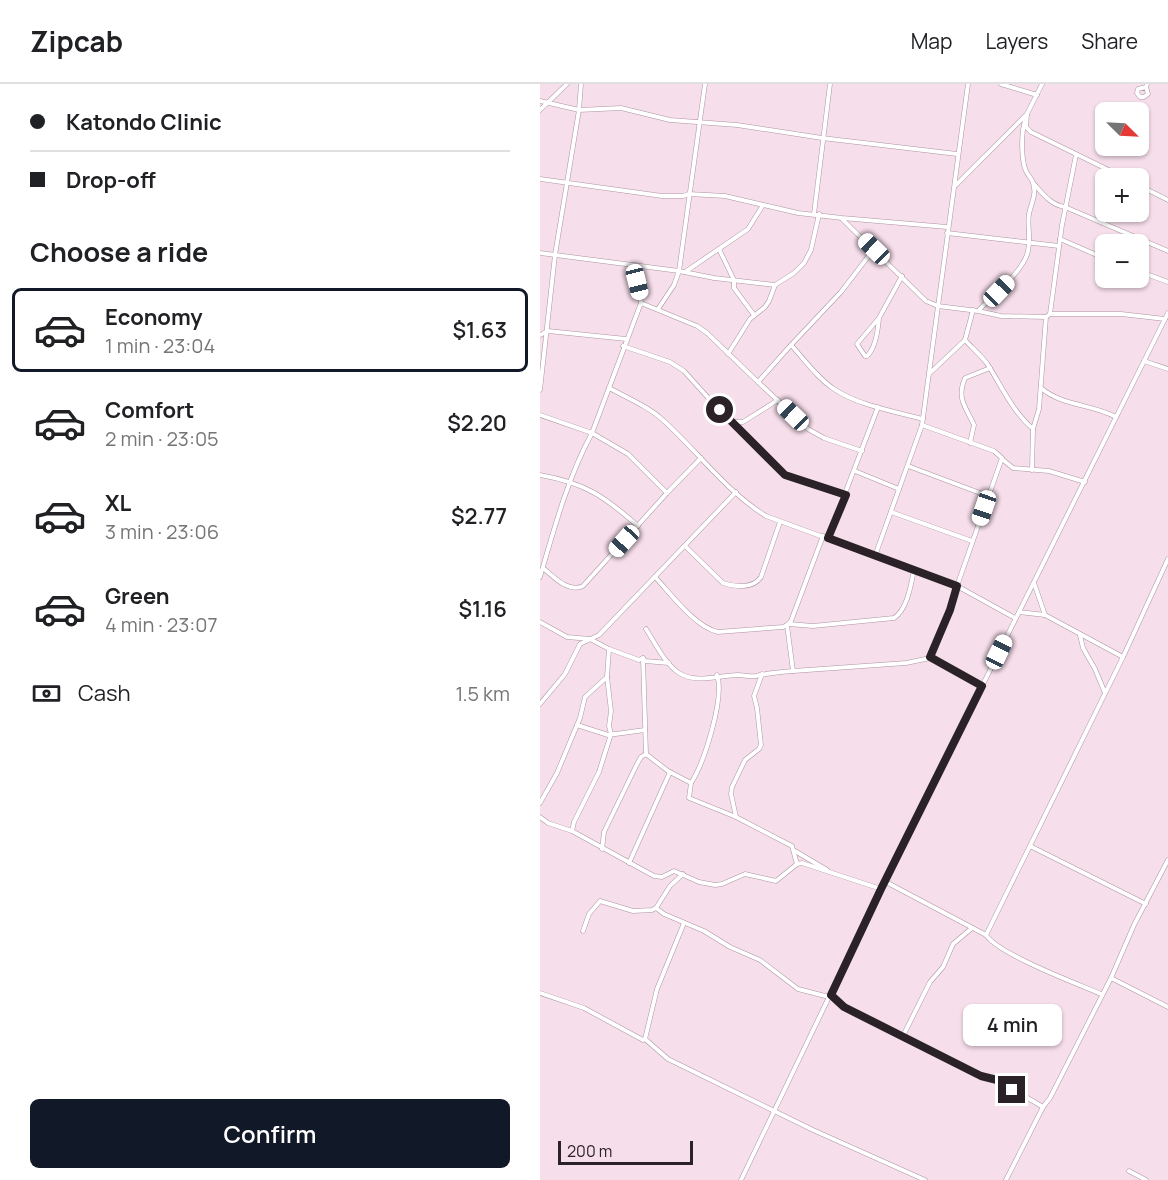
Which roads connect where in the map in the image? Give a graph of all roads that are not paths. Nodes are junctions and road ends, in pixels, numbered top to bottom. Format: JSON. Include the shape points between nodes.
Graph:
{"nodes":[{"id":1,"x":567,"y":84,"type":"edge"},
{"id":2,"x":580,"y":84,"type":"edge"},
{"id":3,"x":705,"y":84,"type":"edge"},
{"id":4,"x":830,"y":84,"type":"edge"},
{"id":5,"x":968,"y":84,"type":"edge"},
{"id":6,"x":1001,"y":84,"type":"edge"},
{"id":7,"x":1028,"y":84,"type":"edge"},
{"id":8,"x":1042,"y":84,"type":"edge"},
{"id":9,"x":1028,"y":92,"type":"junction"},
{"id":10,"x":1037,"y":95,"type":"junction"},
{"id":11,"x":540,"y":101,"type":"edge"},
{"id":12,"x":548,"y":102,"type":"junction"},
{"id":13,"x":540,"y":110,"type":"edge"},
{"id":14,"x":579,"y":110,"type":"junction"},
{"id":15,"x":1027,"y":114,"type":"junction"},
{"id":16,"x":1025,"y":122,"type":"junction"},
{"id":17,"x":700,"y":123,"type":"junction"},
{"id":18,"x":822,"y":138,"type":"junction"},
{"id":19,"x":957,"y":154,"type":"junction"},
{"id":20,"x":1076,"y":155,"type":"junction"},
{"id":21,"x":1104,"y":168,"type":"edge"},
{"id":22,"x":540,"y":179,"type":"edge"},
{"id":23,"x":566,"y":183,"type":"junction"},
{"id":24,"x":1034,"y":184,"type":"junction"},
{"id":25,"x":955,"y":186,"type":"junction"},
{"id":26,"x":1149,"y":190,"type":"edge"},
{"id":27,"x":689,"y":194,"type":"junction"},
{"id":28,"x":1168,"y":200,"type":"edge"},
{"id":29,"x":763,"y":205,"type":"junction"},
{"id":30,"x":1065,"y":207,"type":"junction"},
{"id":31,"x":817,"y":214,"type":"junction"},
{"id":32,"x":842,"y":219,"type":"junction"},
{"id":33,"x":947,"y":230,"type":"junction"},
{"id":34,"x":1060,"y":239,"type":"junction"},
{"id":35,"x":1029,"y":244,"type":"junction"},
{"id":36,"x":1059,"y":246,"type":"junction"},
{"id":37,"x":719,"y":249,"type":"junction"},
{"id":38,"x":874,"y":249,"type":"junction"},
{"id":39,"x":1168,"y":251,"type":"edge"},
{"id":40,"x":540,"y":253,"type":"edge"},
{"id":41,"x":1095,"y":254,"type":"edge"},
{"id":42,"x":555,"y":255,"type":"junction"},
{"id":43,"x":633,"y":265,"type":"junction"},
{"id":44,"x":679,"y":271,"type":"junction"},
{"id":45,"x":685,"y":273,"type":"junction"},
{"id":46,"x":1149,"y":275,"type":"edge"},
{"id":47,"x":902,"y":276,"type":"junction"},
{"id":48,"x":734,"y":280,"type":"junction"},
{"id":49,"x":1168,"y":282,"type":"edge"},
{"id":50,"x":775,"y":285,"type":"junction"},
{"id":51,"x":641,"y":303,"type":"junction"},
{"id":52,"x":938,"y":306,"type":"junction"},
{"id":53,"x":658,"y":309,"type":"junction"},
{"id":54,"x":976,"y":310,"type":"junction"},
{"id":55,"x":1168,"y":313,"type":"edge"},
{"id":56,"x":754,"y":315,"type":"junction"},
{"id":57,"x":1048,"y":316,"type":"junction"},
{"id":58,"x":879,"y":318,"type":"junction"},
{"id":59,"x":1165,"y":319,"type":"junction"},
{"id":60,"x":540,"y":329,"type":"edge"},
{"id":61,"x":548,"y":331,"type":"junction"},
{"id":62,"x":540,"y":335,"type":"edge"},
{"id":63,"x":626,"y":339,"type":"junction"},
{"id":64,"x":965,"y":340,"type":"junction"},
{"id":65,"x":791,"y":345,"type":"junction"},
{"id":66,"x":623,"y":346,"type":"junction"},
{"id":67,"x":728,"y":354,"type":"junction"},
{"id":68,"x":1144,"y":361,"type":"junction"},
{"id":69,"x":990,"y":368,"type":"junction"},
{"id":70,"x":1168,"y":369,"type":"edge"},
{"id":71,"x":928,"y":375,"type":"junction"},
{"id":72,"x":758,"y":382,"type":"junction"},
{"id":73,"x":609,"y":388,"type":"junction"},
{"id":74,"x":1040,"y":388,"type":"junction"},
{"id":75,"x":540,"y":390,"type":"edge"},
{"id":76,"x":1050,"y":396,"type":"junction"},
{"id":77,"x":778,"y":400,"type":"junction"},
{"id":78,"x":1040,"y":401,"type":"junction"},
{"id":79,"x":878,"y":407,"type":"junction"},
{"id":80,"x":540,"y":415,"type":"edge"},
{"id":81,"x":1116,"y":417,"type":"junction"},
{"id":82,"x":923,"y":419,"type":"junction"},
{"id":83,"x":730,"y":422,"type":"junction"},
{"id":84,"x":742,"y":422,"type":"junction"},
{"id":85,"x":922,"y":425,"type":"junction"},
{"id":86,"x":1033,"y":429,"type":"junction"},
{"id":87,"x":740,"y":431,"type":"junction"},
{"id":88,"x":592,"y":433,"type":"junction"},
{"id":89,"x":970,"y":443,"type":"junction"},
{"id":90,"x":862,"y":451,"type":"junction"},
{"id":91,"x":701,"y":458,"type":"junction"},
{"id":92,"x":1002,"y":458,"type":"junction"},
{"id":93,"x":1008,"y":465,"type":"junction"},
{"id":94,"x":908,"y":466,"type":"junction"},
{"id":95,"x":999,"y":470,"type":"junction"},
{"id":96,"x":1032,"y":470,"type":"junction"},
{"id":97,"x":855,"y":471,"type":"junction"},
{"id":98,"x":540,"y":475,"type":"edge"},
{"id":99,"x":571,"y":481,"type":"junction"},
{"id":100,"x":1084,"y":482,"type":"junction"},
{"id":101,"x":899,"y":489,"type":"junction"},
{"id":102,"x":736,"y":492,"type":"junction"},
{"id":103,"x":667,"y":493,"type":"junction"},
{"id":104,"x":846,"y":495,"type":"junction"},
{"id":105,"x":988,"y":496,"type":"junction"},
{"id":106,"x":891,"y":512,"type":"junction"},
{"id":107,"x":780,"y":522,"type":"junction"},
{"id":108,"x":638,"y":526,"type":"junction"},
{"id":109,"x":823,"y":536,"type":"junction"},
{"id":110,"x":828,"y":538,"type":"junction"},
{"id":111,"x":972,"y":541,"type":"junction"},
{"id":112,"x":685,"y":546,"type":"junction"},
{"id":113,"x":875,"y":556,"type":"junction"},
{"id":114,"x":1168,"y":559,"type":"edge"},
{"id":115,"x":1166,"y":567,"type":"edge"},
{"id":116,"x":543,"y":568,"type":"junction"},
{"id":117,"x":914,"y":570,"type":"junction"},
{"id":118,"x":540,"y":577,"type":"edge"},
{"id":119,"x":655,"y":577,"type":"junction"},
{"id":120,"x":1034,"y":583,"type":"junction"},
{"id":121,"x":957,"y":586,"type":"junction"},
{"id":122,"x":1019,"y":612,"type":"junction"},
{"id":123,"x":1046,"y":615,"type":"junction"},
{"id":124,"x":1016,"y":618,"type":"junction"},
{"id":125,"x":540,"y":622,"type":"edge"},
{"id":126,"x":788,"y":625,"type":"junction"},
{"id":127,"x":646,"y":629,"type":"dead end"},
{"id":128,"x":1080,"y":635,"type":"junction"},
{"id":129,"x":590,"y":639,"type":"junction"},
{"id":130,"x":609,"y":649,"type":"junction"},
{"id":131,"x":930,"y":657,"type":"junction"},
{"id":132,"x":1123,"y":657,"type":"junction"},
{"id":133,"x":643,"y":658,"type":"junction"},
{"id":134,"x":669,"y":663,"type":"junction"},
{"id":135,"x":793,"y":671,"type":"junction"},
{"id":136,"x":762,"y":673,"type":"junction"},
{"id":137,"x":717,"y":675,"type":"junction"},
{"id":138,"x":607,"y":677,"type":"junction"},
{"id":139,"x":982,"y":686,"type":"junction"},
{"id":140,"x":1105,"y":694,"type":"junction"},
{"id":141,"x":540,"y":704,"type":"edge"},
{"id":142,"x":577,"y":725,"type":"junction"},
{"id":143,"x":645,"y":730,"type":"junction"},
{"id":144,"x":611,"y":734,"type":"junction"},
{"id":145,"x":646,"y":754,"type":"junction"},
{"id":146,"x":670,"y":772,"type":"junction"},
{"id":147,"x":691,"y":783,"type":"junction"},
{"id":148,"x":540,"y":803,"type":"edge"},
{"id":149,"x":736,"y":817,"type":"junction"},
{"id":150,"x":541,"y":819,"type":"edge"},
{"id":151,"x":572,"y":831,"type":"junction"},
{"id":152,"x":1030,"y":846,"type":"junction"},
{"id":153,"x":602,"y":850,"type":"junction"},
{"id":154,"x":795,"y":850,"type":"junction"},
{"id":155,"x":1168,"y":860,"type":"edge"},
{"id":156,"x":629,"y":863,"type":"junction"},
{"id":157,"x":797,"y":864,"type":"junction"},
{"id":158,"x":830,"y":873,"type":"junction"},
{"id":159,"x":683,"y":874,"type":"junction"},
{"id":160,"x":886,"y":882,"type":"junction"},
{"id":161,"x":881,"y":889,"type":"junction"},
{"id":162,"x":1146,"y":904,"type":"junction"},
{"id":163,"x":656,"y":908,"type":"junction"},
{"id":164,"x":684,"y":922,"type":"junction"},
{"id":165,"x":972,"y":928,"type":"junction"},
{"id":166,"x":583,"y":931,"type":"dead end"},
{"id":167,"x":986,"y":935,"type":"junction"},
{"id":168,"x":1111,"y":978,"type":"junction"},
{"id":169,"x":540,"y":993,"type":"edge"},
{"id":170,"x":1101,"y":994,"type":"junction"},
{"id":171,"x":830,"y":996,"type":"junction"},
{"id":172,"x":1168,"y":1007,"type":"edge"},
{"id":173,"x":903,"y":1036,"type":"junction"},
{"id":174,"x":645,"y":1039,"type":"junction"},
{"id":175,"x":1043,"y":1107,"type":"junction"},
{"id":176,"x":775,"y":1110,"type":"junction"},
{"id":177,"x":1131,"y":1172,"type":"dead end"},
{"id":178,"x":741,"y":1180,"type":"edge"},
{"id":179,"x":925,"y":1180,"type":"edge"},
{"id":180,"x":1006,"y":1180,"type":"edge"},
{"id":181,"x":1146,"y":1180,"type":"edge"}],
"edges":[{"from":1,"to":12,"type":"street"},
{"from":2,"to":14,"type":"street"},
{"from":3,"to":17,"type":"street"},
{"from":4,"to":18,"type":"street"},
{"from":5,"to":19,"type":"street"},
{"from":6,"to":9,"type":"street"},
{"from":7,"to":9,"type":"street"},
{"from":8,"to":10,"type":"street"},
{"from":9,"to":10,"type":"street"},
{"from":10,"to":15,"type":"street"},
{"from":11,"to":12,"type":"street"},
{"from":12,"to":13,"type":"street"},
{"from":12,"to":14,"type":"street"},
{"from":14,"to":17,"type":"street","via":[[621,108]]},
{"from":14,"to":23,"type":"street"},
{"from":15,"to":16,"type":"street"},
{"from":15,"to":25,"type":"street"},
{"from":16,"to":20,"type":"street","via":[[1030,132]]},
{"from":16,"to":24,"type":"street","via":[[1022,134],[1026,170]]},
{"from":17,"to":18,"type":"street"},
{"from":17,"to":27,"type":"street"},
{"from":18,"to":19,"type":"street"},
{"from":18,"to":31,"type":"street"},
{"from":19,"to":25,"type":"street"},
{"from":20,"to":21,"type":"street"},
{"from":20,"to":30,"type":"street"},
{"from":22,"to":23,"type":"street"},
{"from":23,"to":27,"type":"street","via":[[662,196]]},
{"from":23,"to":42,"type":"street"},
{"from":24,"to":30,"type":"street","via":[[1053,204]]},
{"from":24,"to":35,"type":"street","via":[[1028,215]]},
{"from":25,"to":33,"type":"street"},
{"from":26,"to":28,"type":"street"},
{"from":27,"to":29,"type":"street","via":[[725,196]]},
{"from":27,"to":44,"type":"street"},
{"from":29,"to":31,"type":"street"},
{"from":29,"to":37,"type":"street","via":[[748,229]]},
{"from":30,"to":34,"type":"street"},
{"from":30,"to":39,"type":"street"},
{"from":31,"to":32,"type":"street"},
{"from":31,"to":50,"type":"street","via":[[811,250],[804,263]]},
{"from":32,"to":33,"type":"street"},
{"from":32,"to":38,"type":"street"},
{"from":33,"to":35,"type":"street"},
{"from":33,"to":52,"type":"street"},
{"from":34,"to":36,"type":"street"},
{"from":34,"to":41,"type":"street"},
{"from":35,"to":36,"type":"street"},
{"from":35,"to":54,"type":"street","via":[[1021,266]]},
{"from":36,"to":57,"type":"street"},
{"from":37,"to":45,"type":"street"},
{"from":37,"to":48,"type":"street"},
{"from":38,"to":47,"type":"street"},
{"from":38,"to":65,"type":"street","via":[[841,292]]},
{"from":40,"to":42,"type":"street"},
{"from":42,"to":43,"type":"street"},
{"from":42,"to":61,"type":"street"},
{"from":43,"to":44,"type":"street"},
{"from":43,"to":51,"type":"street"},
{"from":44,"to":45,"type":"street"},
{"from":44,"to":53,"type":"street"},
{"from":45,"to":48,"type":"street"},
{"from":46,"to":49,"type":"street"},
{"from":47,"to":52,"type":"street","via":[[926,301]]},
{"from":47,"to":58,"type":"street"},
{"from":48,"to":50,"type":"street"},
{"from":48,"to":56,"type":"street","via":[[734,288]]},
{"from":50,"to":56,"type":"street","via":[[765,307]]},
{"from":51,"to":53,"type":"street"},
{"from":51,"to":63,"type":"street"},
{"from":52,"to":54,"type":"street"},
{"from":52,"to":71,"type":"street"},
{"from":53,"to":67,"type":"street","via":[[697,326]]},
{"from":54,"to":57,"type":"street","via":[[1008,317]]},
{"from":54,"to":64,"type":"street"},
{"from":55,"to":59,"type":"street"},
{"from":56,"to":67,"type":"street"},
{"from":57,"to":59,"type":"street","via":[[1121,314]]},
{"from":57,"to":74,"type":"street"},
{"from":58,"to":58,"type":"street","via":[[871,353],[865,356],[857,344]]},
{"from":59,"to":68,"type":"street"},
{"from":60,"to":61,"type":"street"},
{"from":61,"to":62,"type":"street"},
{"from":61,"to":63,"type":"street"},
{"from":61,"to":75,"type":"street"},
{"from":63,"to":66,"type":"street"},
{"from":64,"to":69,"type":"street"},
{"from":64,"to":71,"type":"street"},
{"from":65,"to":72,"type":"street"},
{"from":65,"to":79,"type":"street","via":[[835,390]]},
{"from":66,"to":73,"type":"street"},
{"from":66,"to":83,"type":"street","via":[[661,358],[684,371]]},
{"from":67,"to":72,"type":"street"},
{"from":68,"to":70,"type":"street"},
{"from":68,"to":81,"type":"street"},
{"from":69,"to":86,"type":"street"},
{"from":69,"to":89,"type":"street","via":[[964,380],[962,405],[974,425]]},
{"from":71,"to":82,"type":"street"},
{"from":72,"to":77,"type":"street"},
{"from":73,"to":88,"type":"street"},
{"from":73,"to":91,"type":"street","via":[[664,420]]},
{"from":74,"to":76,"type":"street"},
{"from":74,"to":78,"type":"street"},
{"from":76,"to":78,"type":"street"},
{"from":76,"to":81,"type":"street","via":[[1098,408]]},
{"from":77,"to":84,"type":"street"},
{"from":77,"to":90,"type":"street","via":[[816,434]]},
{"from":78,"to":86,"type":"street"},
{"from":79,"to":82,"type":"street"},
{"from":79,"to":90,"type":"street"},
{"from":80,"to":88,"type":"street"},
{"from":81,"to":100,"type":"street"},
{"from":82,"to":85,"type":"street"},
{"from":83,"to":84,"type":"street"},
{"from":83,"to":87,"type":"street"},
{"from":84,"to":87,"type":"street"},
{"from":85,"to":89,"type":"street"},
{"from":85,"to":94,"type":"street"},
{"from":86,"to":96,"type":"street"},
{"from":87,"to":104,"type":"street","via":[[785,475]]},
{"from":88,"to":99,"type":"street"},
{"from":88,"to":103,"type":"street","via":[[628,454]]},
{"from":89,"to":92,"type":"street"},
{"from":90,"to":97,"type":"street"},
{"from":91,"to":102,"type":"street"},
{"from":91,"to":103,"type":"street"},
{"from":92,"to":93,"type":"street"},
{"from":92,"to":95,"type":"street"},
{"from":93,"to":95,"type":"street"},
{"from":93,"to":96,"type":"street"},
{"from":94,"to":101,"type":"street"},
{"from":94,"to":105,"type":"street"},
{"from":95,"to":105,"type":"street"},
{"from":96,"to":100,"type":"street"},
{"from":97,"to":101,"type":"street"},
{"from":97,"to":104,"type":"street"},
{"from":98,"to":99,"type":"street"},
{"from":99,"to":108,"type":"street","via":[[596,493]]},
{"from":99,"to":116,"type":"street"},
{"from":100,"to":120,"type":"street"},
{"from":101,"to":106,"type":"street"},
{"from":102,"to":107,"type":"street","via":[[754,508]]},
{"from":102,"to":112,"type":"street"},
{"from":103,"to":108,"type":"street"},
{"from":104,"to":110,"type":"street"},
{"from":105,"to":111,"type":"street"},
{"from":106,"to":111,"type":"street"},
{"from":106,"to":113,"type":"street"},
{"from":107,"to":109,"type":"street"},
{"from":107,"to":112,"type":"street","via":[[761,578],[755,584],[723,583]]},
{"from":108,"to":116,"type":"street","via":[[579,588],[569,587]]},
{"from":109,"to":110,"type":"street"},
{"from":109,"to":126,"type":"street"},
{"from":110,"to":113,"type":"street"},
{"from":111,"to":121,"type":"street"},
{"from":112,"to":119,"type":"street"},
{"from":113,"to":117,"type":"street"},
{"from":114,"to":115,"type":"street"},
{"from":115,"to":132,"type":"street"},
{"from":116,"to":118,"type":"street"},
{"from":117,"to":121,"type":"street"},
{"from":117,"to":126,"type":"street","via":[[908,593],[894,618]]},
{"from":119,"to":126,"type":"street","via":[[682,607],[712,631]]},
{"from":119,"to":129,"type":"street","via":[[600,635]]},
{"from":120,"to":122,"type":"street"},
{"from":120,"to":123,"type":"street"},
{"from":121,"to":124,"type":"street"},
{"from":121,"to":131,"type":"street"},
{"from":122,"to":123,"type":"street"},
{"from":122,"to":124,"type":"street"},
{"from":123,"to":128,"type":"street"},
{"from":124,"to":139,"type":"street"},
{"from":125,"to":129,"type":"street","via":[[567,637]]},
{"from":126,"to":135,"type":"street"},
{"from":127,"to":134,"type":"street"},
{"from":128,"to":132,"type":"street"},
{"from":128,"to":140,"type":"street"},
{"from":129,"to":130,"type":"street"},
{"from":129,"to":141,"type":"street","via":[[578,646],[565,674]]},
{"from":130,"to":133,"type":"street"},
{"from":130,"to":138,"type":"street"},
{"from":131,"to":135,"type":"street","via":[[906,663]]},
{"from":131,"to":139,"type":"street"},
{"from":132,"to":140,"type":"street"},
{"from":133,"to":134,"type":"street"},
{"from":133,"to":143,"type":"street"},
{"from":134,"to":137,"type":"street","via":[[688,676]]},
{"from":135,"to":136,"type":"street"},
{"from":136,"to":137,"type":"street"},
{"from":136,"to":149,"type":"street","via":[[754,696],[761,745],[745,760],[732,787]]},
{"from":137,"to":147,"type":"street","via":[[720,687],[710,737]]},
{"from":138,"to":142,"type":"street","via":[[585,697]]},
{"from":138,"to":144,"type":"street"},
{"from":139,"to":160,"type":"street"},
{"from":140,"to":152,"type":"street"},
{"from":142,"to":144,"type":"street"},
{"from":142,"to":148,"type":"street"},
{"from":143,"to":144,"type":"street"},
{"from":143,"to":145,"type":"street"},
{"from":144,"to":151,"type":"street","via":[[599,772]]},
{"from":145,"to":146,"type":"street"},
{"from":145,"to":153,"type":"street","via":[[637,764],[604,832]]},
{"from":146,"to":147,"type":"street"},
{"from":146,"to":156,"type":"street"},
{"from":147,"to":149,"type":"street","via":[[689,798]]},
{"from":149,"to":154,"type":"street"},
{"from":150,"to":151,"type":"street"},
{"from":151,"to":153,"type":"street"},
{"from":152,"to":162,"type":"street"},
{"from":152,"to":167,"type":"street"},
{"from":153,"to":156,"type":"street"},
{"from":154,"to":157,"type":"street"},
{"from":154,"to":158,"type":"street"},
{"from":155,"to":162,"type":"street"},
{"from":156,"to":159,"type":"street","via":[[654,876]]},
{"from":157,"to":158,"type":"street","via":[[809,864]]},
{"from":157,"to":159,"type":"street","via":[[776,881],[746,874],[715,885]]},
{"from":158,"to":161,"type":"street"},
{"from":159,"to":163,"type":"street"},
{"from":160,"to":161,"type":"street"},
{"from":160,"to":165,"type":"street"},
{"from":161,"to":171,"type":"street"},
{"from":162,"to":168,"type":"street"},
{"from":163,"to":164,"type":"street"},
{"from":163,"to":166,"type":"street","via":[[633,911],[600,901],[589,914]]},
{"from":164,"to":171,"type":"street","via":[[760,960],[798,989]]},
{"from":164,"to":174,"type":"street","via":[[657,989]]},
{"from":165,"to":167,"type":"street"},
{"from":165,"to":173,"type":"street","via":[[953,944]]},
{"from":167,"to":170,"type":"street","via":[[1015,956]]},
{"from":168,"to":170,"type":"street"},
{"from":168,"to":172,"type":"street"},
{"from":169,"to":174,"type":"street","via":[[584,1008]]},
{"from":170,"to":175,"type":"street"},
{"from":171,"to":173,"type":"street"},
{"from":171,"to":176,"type":"street"},
{"from":173,"to":175,"type":"street","via":[[981,1076],[997,1080]]},
{"from":174,"to":176,"type":"street","via":[[668,1059]]},
{"from":175,"to":180,"type":"street"},
{"from":176,"to":178,"type":"street"},
{"from":176,"to":179,"type":"street"},
{"from":177,"to":181,"type":"street"}]}
